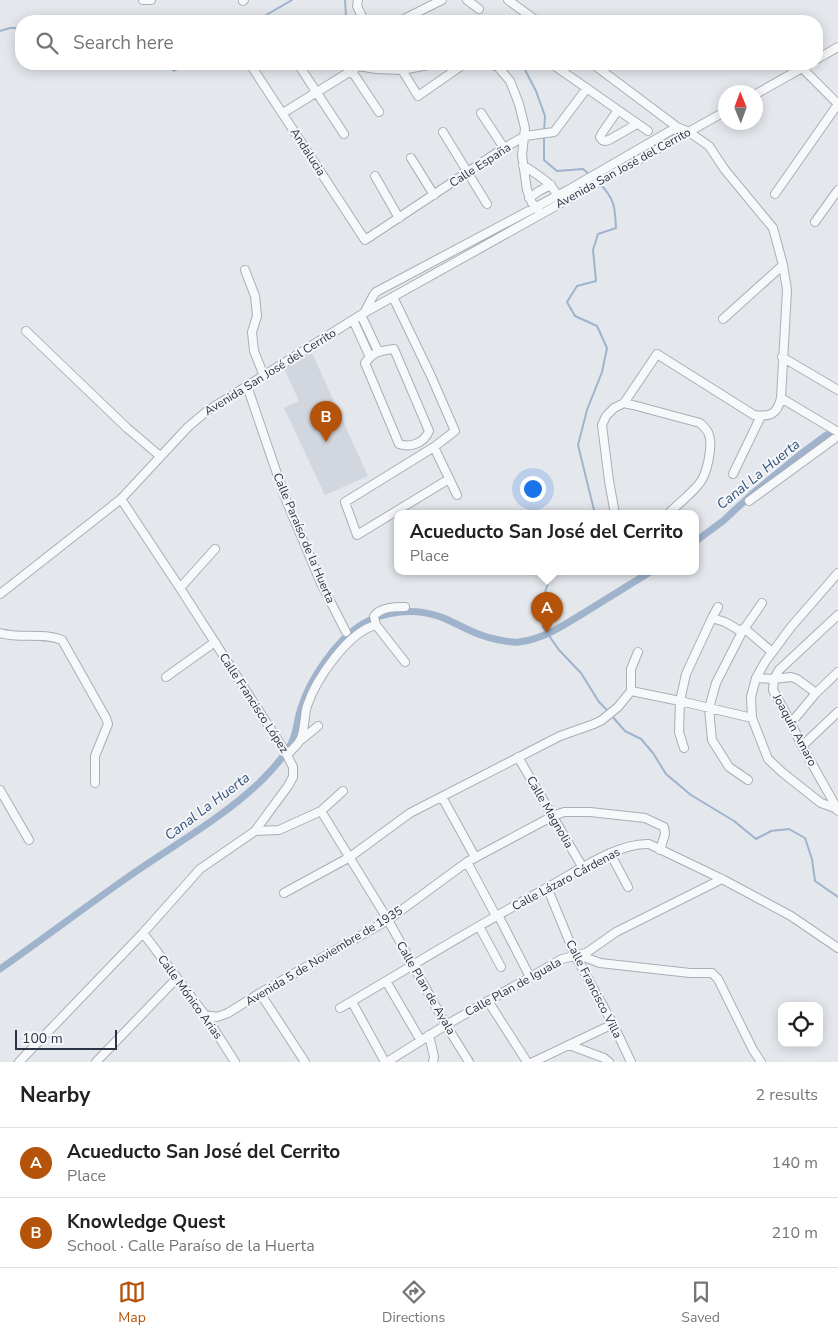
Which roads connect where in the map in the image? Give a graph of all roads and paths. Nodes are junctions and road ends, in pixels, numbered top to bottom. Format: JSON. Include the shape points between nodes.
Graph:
{"nodes":[{"id":1,"x":143,"y":0,"type":"edge"},
{"id":2,"x":151,"y":0,"type":"edge"},
{"id":3,"x":358,"y":0,"type":"edge"},
{"id":4,"x":442,"y":0,"type":"edge"},
{"id":5,"x":467,"y":0,"type":"edge"},
{"id":6,"x":508,"y":0,"type":"edge"},
{"id":7,"x":479,"y":9,"type":"dead end"},
{"id":8,"x":361,"y":15,"type":"edge"},
{"id":9,"x":412,"y":15,"type":"edge"},
{"id":10,"x":529,"y":15,"type":"edge"},
{"id":11,"x":838,"y":46,"type":"edge"},
{"id":12,"x":823,"y":55,"type":"edge"},
{"id":13,"x":254,"y":70,"type":"edge"},
{"id":14,"x":302,"y":70,"type":"edge"},
{"id":15,"x":345,"y":70,"type":"edge"},
{"id":16,"x":351,"y":70,"type":"edge"},
{"id":17,"x":402,"y":70,"type":"edge"},
{"id":18,"x":455,"y":70,"type":"edge"},
{"id":19,"x":501,"y":70,"type":"edge"},
{"id":20,"x":561,"y":70,"type":"edge"},
{"id":21,"x":601,"y":70,"type":"edge"},
{"id":22,"x":799,"y":70,"type":"edge"},
{"id":23,"x":809,"y":70,"type":"edge"},
{"id":24,"x":587,"y":88,"type":"junction"},
{"id":25,"x":763,"y":90,"type":"edge"},
{"id":26,"x":317,"y":93,"type":"junction"},
{"id":27,"x":838,"y":104,"type":"edge"},
{"id":28,"x":618,"y":110,"type":"junction"},
{"id":29,"x":378,"y":112,"type":"dead end"},
{"id":30,"x":282,"y":113,"type":"junction"},
{"id":31,"x":481,"y":113,"type":"dead end"},
{"id":32,"x":718,"y":116,"type":"edge"},
{"id":33,"x":637,"y":124,"type":"junction"},
{"id":34,"x":677,"y":127,"type":"junction"},
{"id":35,"x":648,"y":131,"type":"dead end"},
{"id":36,"x":443,"y":132,"type":"dead end"},
{"id":37,"x":689,"y":132,"type":"junction"},
{"id":38,"x":344,"y":134,"type":"dead end"},
{"id":39,"x":524,"y":136,"type":"junction"},
{"id":40,"x":504,"y":148,"type":"junction"},
{"id":41,"x":410,"y":158,"type":"dead end"},
{"id":42,"x":523,"y":165,"type":"junction"},
{"id":43,"x":468,"y":172,"type":"junction"},
{"id":44,"x":375,"y":176,"type":"dead end"},
{"id":45,"x":550,"y":185,"type":"junction"},
{"id":46,"x":838,"y":190,"type":"edge"},
{"id":47,"x":775,"y":194,"type":"dead end"},
{"id":48,"x":434,"y":195,"type":"junction"},
{"id":49,"x":557,"y":195,"type":"junction"},
{"id":50,"x":529,"y":198,"type":"junction"},
{"id":51,"x":488,"y":204,"type":"dead end"},
{"id":52,"x":560,"y":204,"type":"junction"},
{"id":53,"x":535,"y":207,"type":"junction"},
{"id":54,"x":542,"y":214,"type":"junction"},
{"id":55,"x":399,"y":218,"type":"junction"},
{"id":56,"x":815,"y":222,"type":"dead end"},
{"id":57,"x":365,"y":240,"type":"joint"},
{"id":58,"x":783,"y":265,"type":"junction"},
{"id":59,"x":245,"y":270,"type":"dead end"},
{"id":60,"x":376,"y":292,"type":"junction"},
{"id":61,"x":393,"y":297,"type":"junction"},
{"id":62,"x":382,"y":303,"type":"junction"},
{"id":63,"x":363,"y":314,"type":"junction"},
{"id":64,"x":723,"y":318,"type":"dead end"},
{"id":65,"x":353,"y":320,"type":"junction"},
{"id":66,"x":26,"y":331,"type":"dead end"},
{"id":67,"x":378,"y":351,"type":"junction"},
{"id":68,"x":370,"y":356,"type":"junction"},
{"id":69,"x":782,"y":356,"type":"junction"},
{"id":70,"x":264,"y":376,"type":"junction"},
{"id":71,"x":247,"y":386,"type":"junction"},
{"id":72,"x":838,"y":390,"type":"edge"},
{"id":73,"x":781,"y":398,"type":"junction"},
{"id":74,"x":624,"y":403,"type":"junction"},
{"id":75,"x":761,"y":416,"type":"junction"},
{"id":76,"x":836,"y":432,"type":"edge"},
{"id":77,"x":434,"y":447,"type":"junction"},
{"id":78,"x":160,"y":456,"type":"junction"},
{"id":79,"x":733,"y":474,"type":"dead end"},
{"id":80,"x":449,"y":479,"type":"junction"},
{"id":81,"x":457,"y":495,"type":"dead end"},
{"id":82,"x":121,"y":499,"type":"junction"},
{"id":83,"x":749,"y":501,"type":"dead end"},
{"id":84,"x":398,"y":510,"type":"edge"},
{"id":85,"x":614,"y":510,"type":"edge"},
{"id":86,"x":672,"y":510,"type":"edge"},
{"id":87,"x":394,"y":512,"type":"edge"},
{"id":88,"x":215,"y":549,"type":"dead end"},
{"id":89,"x":838,"y":574,"type":"edge"},
{"id":90,"x":180,"y":588,"type":"junction"},
{"id":91,"x":0,"y":594,"type":"edge"},
{"id":92,"x":762,"y":603,"type":"dead end"},
{"id":93,"x":406,"y":607,"type":"dead end"},
{"id":94,"x":718,"y":607,"type":"dead end"},
{"id":95,"x":838,"y":615,"type":"edge"},
{"id":96,"x":712,"y":618,"type":"junction"},
{"id":97,"x":375,"y":621,"type":"junction"},
{"id":98,"x":743,"y":630,"type":"junction"},
{"id":99,"x":346,"y":632,"type":"dead end"},
{"id":100,"x":0,"y":634,"type":"edge"},
{"id":101,"x":215,"y":642,"type":"junction"},
{"id":102,"x":638,"y":652,"type":"dead end"},
{"id":103,"x":772,"y":652,"type":"junction"},
{"id":104,"x":405,"y":662,"type":"dead end"},
{"id":105,"x":838,"y":672,"type":"edge"},
{"id":106,"x":166,"y":677,"type":"dead end"},
{"id":107,"x":756,"y":678,"type":"junction"},
{"id":108,"x":774,"y":679,"type":"junction"},
{"id":109,"x":630,"y":691,"type":"junction"},
{"id":110,"x":816,"y":693,"type":"junction"},
{"id":111,"x":680,"y":701,"type":"junction"},
{"id":112,"x":709,"y":708,"type":"junction"},
{"id":113,"x":838,"y":712,"type":"edge"},
{"id":114,"x":752,"y":718,"type":"junction"},
{"id":115,"x":791,"y":723,"type":"junction"},
{"id":116,"x":318,"y":726,"type":"dead end"},
{"id":117,"x":301,"y":740,"type":"junction"},
{"id":118,"x":802,"y":746,"type":"junction"},
{"id":119,"x":684,"y":748,"type":"dead end"},
{"id":120,"x":286,"y":753,"type":"junction"},
{"id":121,"x":518,"y":757,"type":"junction"},
{"id":122,"x":748,"y":780,"type":"dead end"},
{"id":123,"x":95,"y":783,"type":"dead end"},
{"id":124,"x":0,"y":790,"type":"edge"},
{"id":125,"x":343,"y":792,"type":"dead end"},
{"id":126,"x":442,"y":796,"type":"junction"},
{"id":127,"x":836,"y":805,"type":"edge"},
{"id":128,"x":321,"y":811,"type":"junction"},
{"id":129,"x":553,"y":816,"type":"junction"},
{"id":130,"x":255,"y":831,"type":"junction"},
{"id":131,"x":29,"y":840,"type":"dead end"},
{"id":132,"x":660,"y":850,"type":"junction"},
{"id":133,"x":610,"y":853,"type":"junction"},
{"id":134,"x":350,"y":857,"type":"junction"},
{"id":135,"x":471,"y":859,"type":"junction"},
{"id":136,"x":583,"y":868,"type":"junction"},
{"id":137,"x":722,"y":879,"type":"junction"},
{"id":138,"x":628,"y":887,"type":"dead end"},
{"id":139,"x":547,"y":888,"type":"junction"},
{"id":140,"x":284,"y":893,"type":"dead end"},
{"id":141,"x":497,"y":915,"type":"junction"},
{"id":142,"x":388,"y":920,"type":"junction"},
{"id":143,"x":479,"y":926,"type":"junction"},
{"id":144,"x":143,"y":933,"type":"junction"},
{"id":145,"x":838,"y":948,"type":"edge"},
{"id":146,"x":577,"y":955,"type":"junction"},
{"id":147,"x":412,"y":965,"type":"junction"},
{"id":148,"x":501,"y":967,"type":"dead end"},
{"id":149,"x":530,"y":977,"type":"junction"},
{"id":150,"x":177,"y":978,"type":"junction"},
{"id":151,"x":386,"y":981,"type":"junction"},
{"id":152,"x":260,"y":993,"type":"junction"},
{"id":153,"x":488,"y":1001,"type":"junction"},
{"id":154,"x":352,"y":1002,"type":"junction"},
{"id":155,"x":340,"y":1008,"type":"dead end"},
{"id":156,"x":205,"y":1015,"type":"junction"},
{"id":157,"x":446,"y":1024,"type":"junction"},
{"id":158,"x":613,"y":1024,"type":"junction"},
{"id":159,"x":429,"y":1035,"type":"junction"},
{"id":160,"x":421,"y":1041,"type":"junction"},
{"id":161,"x":569,"y":1045,"type":"junction"},
{"id":162,"x":19,"y":1062,"type":"edge"},
{"id":163,"x":96,"y":1062,"type":"edge"},
{"id":164,"x":235,"y":1062,"type":"edge"},
{"id":165,"x":305,"y":1062,"type":"edge"},
{"id":166,"x":386,"y":1062,"type":"edge"},
{"id":167,"x":433,"y":1062,"type":"edge"},
{"id":168,"x":470,"y":1062,"type":"edge"},
{"id":169,"x":526,"y":1062,"type":"edge"},
{"id":170,"x":533,"y":1062,"type":"edge"},
{"id":171,"x":609,"y":1062,"type":"edge"},
{"id":172,"x":631,"y":1062,"type":"edge"},
{"id":173,"x":761,"y":1062,"type":"edge"}],
"edges":[{"from":1,"to":2,"type":"street"},
{"from":3,"to":8,"type":"street"},
{"from":4,"to":9,"type":"street"},
{"from":5,"to":7,"type":"street"},
{"from":6,"to":10,"type":"street"},
{"from":11,"to":12,"type":"street"},
{"from":13,"to":30,"type":"street","name":"Andalucia"},
{"from":14,"to":26,"type":"street"},
{"from":15,"to":26,"type":"street"},
{"from":16,"to":29,"type":"street"},
{"from":17,"to":18,"type":"street","via":[[418,96]]},
{"from":19,"to":39,"type":"street","via":[[510,81],[525,122]]},
{"from":20,"to":24,"type":"street"},
{"from":21,"to":34,"type":"street"},
{"from":22,"to":25,"type":"street"},
{"from":23,"to":27,"type":"street"},
{"from":24,"to":28,"type":"street"},
{"from":24,"to":39,"type":"street","name":"Calle España","via":[[556,130]]},
{"from":26,"to":30,"type":"street"},
{"from":26,"to":38,"type":"street"},
{"from":27,"to":47,"type":"street"},
{"from":28,"to":33,"type":"street"},
{"from":28,"to":33,"type":"street","via":[[600,137],[602,140],[609,140]]},
{"from":30,"to":57,"type":"street","name":"Andalucia"},
{"from":31,"to":40,"type":"street"},
{"from":32,"to":37,"type":"street","name":"Avenida San José del Cerrito"},
{"from":33,"to":35,"type":"street"},
{"from":34,"to":37,"type":"street"},
{"from":34,"to":49,"type":"street","name":"Avenida San José del Cerrito"},
{"from":36,"to":43,"type":"street"},
{"from":37,"to":52,"type":"street","name":"Avenida San José del Cerrito"},
{"from":37,"to":58,"type":"street","via":[[710,146],[724,170],[773,228]]},
{"from":39,"to":40,"type":"street","name":"Calle España"},
{"from":39,"to":42,"type":"street"},
{"from":40,"to":43,"type":"street","name":"Calle España"},
{"from":41,"to":48,"type":"street"},
{"from":42,"to":45,"type":"street","name":"Calle España"},
{"from":42,"to":50,"type":"street","name":"Calle España"},
{"from":43,"to":48,"type":"street","name":"Calle España"},
{"from":43,"to":51,"type":"street"},
{"from":44,"to":55,"type":"street"},
{"from":45,"to":49,"type":"street","name":"Calle España"},
{"from":45,"to":50,"type":"street"},
{"from":46,"to":56,"type":"street"},
{"from":48,"to":55,"type":"street","name":"Calle España"},
{"from":49,"to":52,"type":"street","name":"Calle España"},
{"from":49,"to":53,"type":"street","name":"Avenida San José del Cerrito"},
{"from":50,"to":53,"type":"street","name":"Calle España"},
{"from":52,"to":54,"type":"street","name":"Avenida San José del Cerrito"},
{"from":53,"to":54,"type":"street","name":"Calle España"},
{"from":53,"to":60,"type":"street","name":"Avenida San José del Cerrito"},
{"from":54,"to":61,"type":"street","name":"Avenida San José del Cerrito"},
{"from":55,"to":57,"type":"street","name":"Calle España"},
{"from":58,"to":64,"type":"street"},
{"from":58,"to":69,"type":"street","via":[[787,290]]},
{"from":59,"to":70,"type":"street","via":[[255,296],[254,351]]},
{"from":60,"to":62,"type":"street","via":[[375,301]]},
{"from":60,"to":63,"type":"street","name":"Avenida San José del Cerrito"},
{"from":61,"to":62,"type":"street","name":"Avenida San José del Cerrito"},
{"from":61,"to":77,"type":"street","via":[[455,431]]},
{"from":62,"to":63,"type":"street","name":"Avenida San José del Cerrito"},
{"from":63,"to":65,"type":"street","name":"Avenida San José del Cerrito"},
{"from":63,"to":67,"type":"street"},
{"from":65,"to":68,"type":"street"},
{"from":65,"to":70,"type":"street","name":"Avenida San José del Cerrito"},
{"from":66,"to":78,"type":"street"},
{"from":67,"to":68,"type":"street"},
{"from":67,"to":68,"type":"street","via":[[394,349],[429,431],[417,444],[399,444],[365,363]]},
{"from":69,"to":72,"type":"street"},
{"from":69,"to":73,"type":"street"},
{"from":70,"to":71,"type":"street","name":"Avenida San José del Cerrito"},
{"from":71,"to":78,"type":"street","name":"Avenida San José del Cerrito","via":[[207,410]]},
{"from":71,"to":99,"type":"street","name":"Calle Paraíso de la Huerta","via":[[286,500]]},
{"from":73,"to":75,"type":"street","via":[[775,412]]},
{"from":73,"to":76,"type":"street"},
{"from":74,"to":75,"type":"street","via":[[657,354],[754,415]]},
{"from":74,"to":85,"type":"street","via":[[614,408],[602,425]]},
{"from":74,"to":86,"type":"street","via":[[700,422],[710,436],[710,451],[701,483]]},
{"from":75,"to":79,"type":"street"},
{"from":76,"to":83,"type":"street"},
{"from":77,"to":80,"type":"street"},
{"from":77,"to":87,"type":"street","via":[[345,502],[357,535]]},
{"from":78,"to":82,"type":"street","name":"Avenida San José del Cerrito"},
{"from":80,"to":81,"type":"street"},
{"from":80,"to":84,"type":"street"},
{"from":82,"to":90,"type":"street","name":"Calle Francisco López"},
{"from":82,"to":91,"type":"street","name":"Avenida San José del Cerrito"},
{"from":88,"to":90,"type":"street"},
{"from":89,"to":103,"type":"street"},
{"from":90,"to":101,"type":"street","name":"Calle Francisco López"},
{"from":92,"to":98,"type":"street"},
{"from":93,"to":97,"type":"street","via":[[377,612]]},
{"from":94,"to":96,"type":"street"},
{"from":95,"to":108,"type":"street","name":"Joaquín Amaro","via":[[779,670]]},
{"from":96,"to":98,"type":"street"},
{"from":96,"to":111,"type":"street","via":[[686,674]]},
{"from":97,"to":104,"type":"street"},
{"from":97,"to":117,"type":"street","via":[[344,645],[317,683],[306,706]]},
{"from":98,"to":103,"type":"street"},
{"from":98,"to":112,"type":"street","via":[[716,683]]},
{"from":100,"to":123,"type":"street","via":[[62,640],[108,724],[95,756]]},
{"from":101,"to":106,"type":"street"},
{"from":101,"to":120,"type":"street","name":"Calle Francisco López"},
{"from":102,"to":109,"type":"street","via":[[631,669]]},
{"from":103,"to":107,"type":"street"},
{"from":105,"to":110,"type":"street"},
{"from":107,"to":108,"type":"street"},
{"from":107,"to":114,"type":"street","via":[[751,697]]},
{"from":108,"to":110,"type":"street","via":[[797,679]]},
{"from":108,"to":115,"type":"street","name":"Joaquín Amaro","via":[[773,690]]},
{"from":109,"to":111,"type":"street"},
{"from":109,"to":121,"type":"street","via":[[602,720]]},
{"from":110,"to":115,"type":"street"},
{"from":111,"to":112,"type":"street"},
{"from":111,"to":119,"type":"street","via":[[679,732]]},
{"from":112,"to":114,"type":"street"},
{"from":112,"to":122,"type":"street","via":[[712,740],[730,767]]},
{"from":113,"to":118,"type":"street"},
{"from":114,"to":127,"type":"street","via":[[768,759],[821,803]]},
{"from":115,"to":118,"type":"street","name":"Joaquín Amaro"},
{"from":116,"to":117,"type":"street"},
{"from":117,"to":120,"type":"street"},
{"from":118,"to":127,"type":"street","name":"Joaquín Amaro"},
{"from":120,"to":130,"type":"street","name":"Calle Francisco López","via":[[293,767],[293,777]]},
{"from":121,"to":126,"type":"street"},
{"from":121,"to":129,"type":"street","name":"Calle Magnolia"},
{"from":124,"to":131,"type":"street"},
{"from":125,"to":128,"type":"street"},
{"from":126,"to":134,"type":"street","via":[[410,813]]},
{"from":126,"to":135,"type":"street"},
{"from":128,"to":130,"type":"street","via":[[279,830]]},
{"from":128,"to":134,"type":"street","name":"Calle Plan de Ayala"},
{"from":129,"to":132,"type":"street","name":"Avenida 5 de Noviembre de 1935","via":[[564,812],[590,812],[645,818],[664,827]]},
{"from":129,"to":135,"type":"street","name":"Avenida 5 de Noviembre de 1935"},
{"from":129,"to":136,"type":"street","name":"Calle Magnolia"},
{"from":130,"to":144,"type":"street","name":"Calle Francisco López","via":[[200,869]]},
{"from":132,"to":133,"type":"street","name":"Calle Lázaro Cárdenas","via":[[649,844],[640,844]]},
{"from":132,"to":137,"type":"street","name":"Calle Lázaro Cárdenas"},
{"from":133,"to":136,"type":"street","name":"Calle Lázaro Cárdenas"},
{"from":133,"to":138,"type":"street"},
{"from":134,"to":140,"type":"street"},
{"from":134,"to":142,"type":"street","name":"Calle Plan de Ayala"},
{"from":135,"to":141,"type":"street"},
{"from":135,"to":142,"type":"street","name":"Avenida 5 de Noviembre de 1935"},
{"from":136,"to":139,"type":"street","name":"Calle Lázaro Cárdenas"},
{"from":137,"to":145,"type":"street","name":"Calle Lázaro Cárdenas","via":[[791,916]]},
{"from":137,"to":146,"type":"street","name":"Calle Plan de Iguala"},
{"from":139,"to":141,"type":"street","name":"Calle Lázaro Cárdenas"},
{"from":139,"to":146,"type":"street","name":"Calle Francisco Villa"},
{"from":141,"to":143,"type":"street","name":"Calle Lázaro Cárdenas"},
{"from":141,"to":149,"type":"street"},
{"from":142,"to":147,"type":"street","name":"Calle Plan de Ayala"},
{"from":142,"to":152,"type":"street","name":"Avenida 5 de Noviembre de 1935"},
{"from":143,"to":147,"type":"street","name":"Calle Lázaro Cárdenas"},
{"from":143,"to":148,"type":"street"},
{"from":144,"to":150,"type":"street","name":"Calle Mónico Arias"},
{"from":144,"to":162,"type":"street","name":"Calle Francisco López"},
{"from":146,"to":149,"type":"street","name":"Calle Plan de Iguala","via":[[562,959]]},
{"from":146,"to":158,"type":"street","name":"Calle Francisco Villa"},
{"from":146,"to":173,"type":"street","via":[[600,963],[712,973]]},
{"from":147,"to":151,"type":"street","name":"Calle Lázaro Cárdenas"},
{"from":147,"to":157,"type":"street","name":"Calle Plan de Ayala"},
{"from":149,"to":153,"type":"street","name":"Calle Plan de Iguala"},
{"from":150,"to":156,"type":"street","name":"Calle Mónico Arias"},
{"from":150,"to":163,"type":"street"},
{"from":151,"to":154,"type":"street","name":"Calle Lázaro Cárdenas"},
{"from":151,"to":160,"type":"street"},
{"from":152,"to":156,"type":"street","name":"Avenida 5 de Noviembre de 1935","via":[[228,1013],[217,1017]]},
{"from":152,"to":165,"type":"street"},
{"from":153,"to":157,"type":"street","name":"Calle Plan de Iguala"},
{"from":153,"to":169,"type":"street"},
{"from":154,"to":155,"type":"street","name":"Calle Lázaro Cárdenas"},
{"from":154,"to":166,"type":"street","name":"Calle Plan de Iguala"},
{"from":156,"to":164,"type":"street","name":"Calle Mónico Arias"},
{"from":157,"to":159,"type":"street","name":"Calle Plan de Iguala"},
{"from":157,"to":168,"type":"street","name":"Calle Plan de Ayala"},
{"from":158,"to":161,"type":"street"},
{"from":158,"to":172,"type":"street","name":"Calle Francisco Villa"},
{"from":159,"to":160,"type":"street","name":"Calle Plan de Iguala"},
{"from":159,"to":167,"type":"street"},
{"from":160,"to":166,"type":"street","name":"Calle Plan de Iguala"},
{"from":161,"to":170,"type":"street"},
{"from":161,"to":171,"type":"street"}]}
